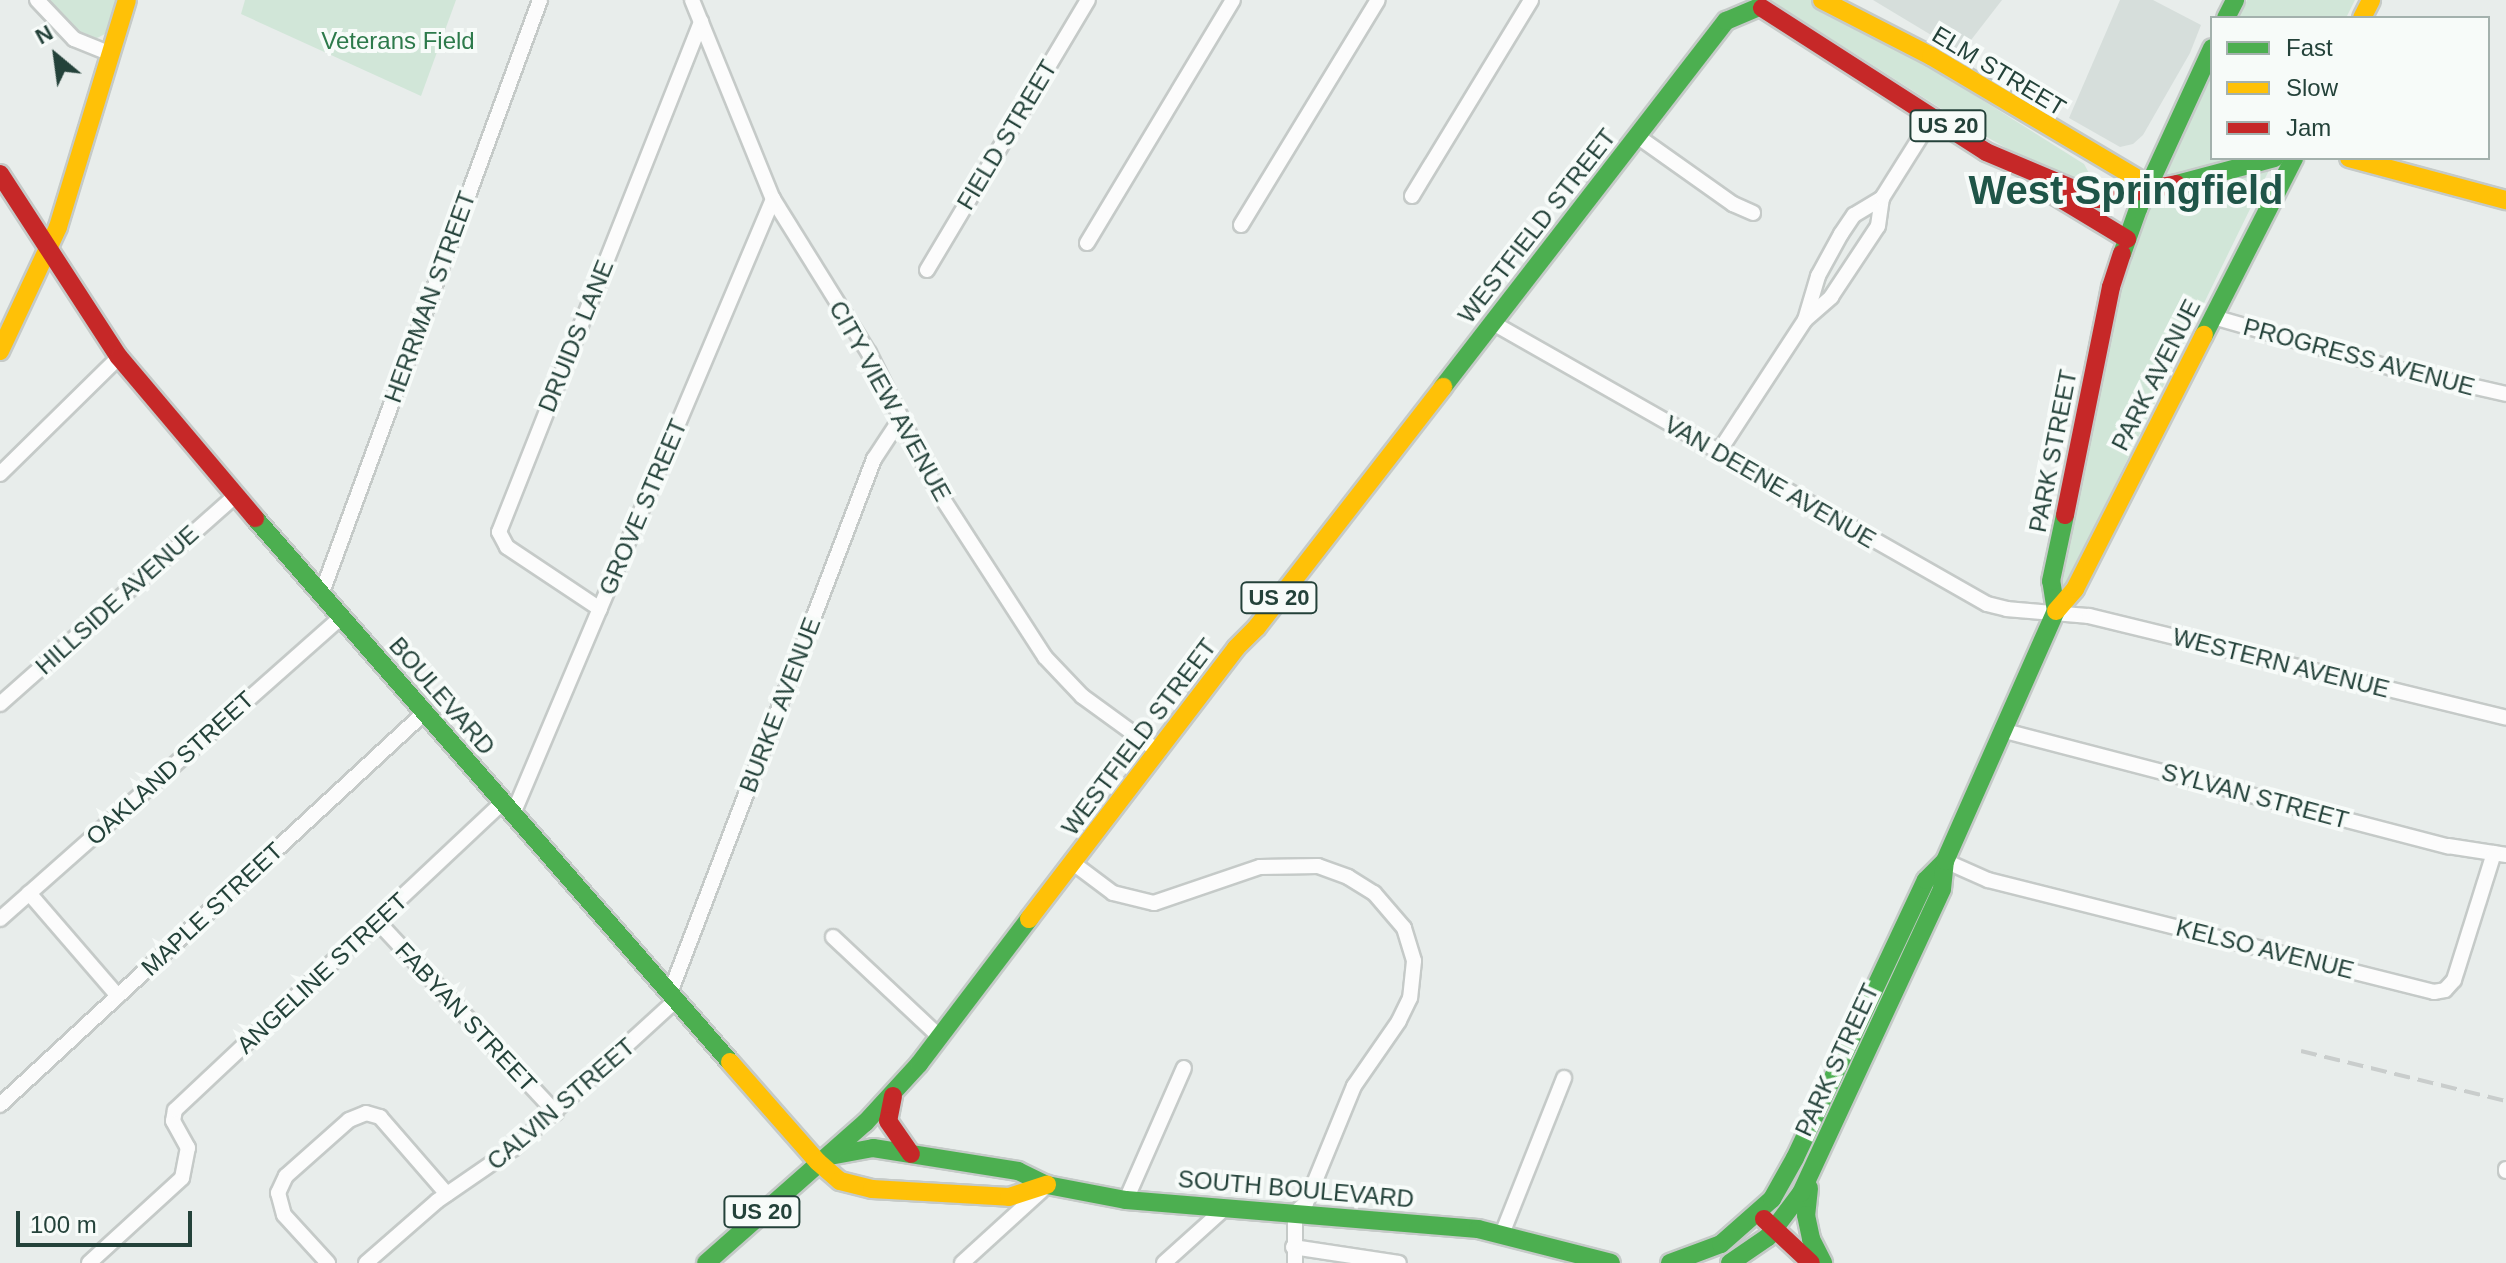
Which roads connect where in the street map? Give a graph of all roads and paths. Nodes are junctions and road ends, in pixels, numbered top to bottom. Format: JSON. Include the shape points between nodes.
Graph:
{"nodes":[{"id":1,"x":37,"y":0,"type":"edge"},
{"id":2,"x":127,"y":0,"type":"edge"},
{"id":3,"x":540,"y":0,"type":"edge"},
{"id":4,"x":692,"y":0,"type":"edge"},
{"id":5,"x":1088,"y":0,"type":"edge"},
{"id":6,"x":1233,"y":0,"type":"edge"},
{"id":7,"x":1378,"y":0,"type":"edge"},
{"id":8,"x":1531,"y":0,"type":"edge"},
{"id":9,"x":1732,"y":0,"type":"edge"},
{"id":10,"x":1781,"y":0,"type":"edge"},
{"id":11,"x":1822,"y":0,"type":"edge"},
{"id":12,"x":1753,"y":5,"type":"edge"},
{"id":13,"x":1726,"y":21,"type":"junction"},
{"id":14,"x":701,"y":22,"type":"junction"},
{"id":15,"x":2210,"y":52,"type":"edge"},
{"id":16,"x":111,"y":54,"type":"junction"},
{"id":17,"x":1933,"y":117,"type":"junction"},
{"id":18,"x":1637,"y":136,"type":"junction"},
{"id":19,"x":1986,"y":152,"type":"junction"},
{"id":20,"x":2268,"y":160,"type":"edge"},
{"id":21,"x":2293,"y":160,"type":"edge"},
{"id":22,"x":2356,"y":160,"type":"edge"},
{"id":23,"x":2103,"y":161,"type":"junction"},
{"id":24,"x":0,"y":174,"type":"edge"},
{"id":25,"x":2150,"y":186,"type":"junction"},
{"id":26,"x":2083,"y":194,"type":"junction"},
{"id":27,"x":1412,"y":196,"type":"dead end"},
{"id":28,"x":1882,"y":198,"type":"junction"},
{"id":29,"x":773,"y":199,"type":"junction"},
{"id":30,"x":2506,"y":200,"type":"edge"},
{"id":31,"x":1753,"y":213,"type":"dead end"},
{"id":32,"x":1241,"y":225,"type":"dead end"},
{"id":33,"x":2127,"y":239,"type":"junction"},
{"id":34,"x":1087,"y":243,"type":"dead end"},
{"id":35,"x":49,"y":246,"type":"junction"},
{"id":36,"x":927,"y":270,"type":"dead end"},
{"id":37,"x":2213,"y":317,"type":"junction"},
{"id":38,"x":1805,"y":320,"type":"junction"},
{"id":39,"x":1493,"y":323,"type":"junction"},
{"id":40,"x":0,"y":351,"type":"edge"},
{"id":41,"x":119,"y":357,"type":"junction"},
{"id":42,"x":2506,"y":394,"type":"edge"},
{"id":43,"x":899,"y":421,"type":"junction"},
{"id":44,"x":1718,"y":453,"type":"junction"},
{"id":45,"x":0,"y":474,"type":"edge"},
{"id":46,"x":235,"y":496,"type":"junction"},
{"id":47,"x":321,"y":595,"type":"junction"},
{"id":48,"x":600,"y":609,"type":"junction"},
{"id":49,"x":2056,"y":611,"type":"junction"},
{"id":50,"x":341,"y":617,"type":"junction"},
{"id":51,"x":0,"y":704,"type":"edge"},
{"id":52,"x":424,"y":713,"type":"junction"},
{"id":53,"x":2506,"y":718,"type":"edge"},
{"id":54,"x":2005,"y":731,"type":"junction"},
{"id":55,"x":1159,"y":752,"type":"junction"},
{"id":56,"x":508,"y":808,"type":"junction"},
{"id":57,"x":2500,"y":854,"type":"edge"},
{"id":58,"x":1945,"y":861,"type":"junction"},
{"id":59,"x":1073,"y":863,"type":"junction"},
{"id":60,"x":29,"y":893,"type":"junction"},
{"id":61,"x":0,"y":919,"type":"edge"},
{"id":62,"x":377,"y":921,"type":"junction"},
{"id":63,"x":833,"y":937,"type":"dead end"},
{"id":64,"x":118,"y":996,"type":"junction"},
{"id":65,"x":673,"y":996,"type":"junction"},
{"id":66,"x":940,"y":1037,"type":"junction"},
{"id":67,"x":1184,"y":1068,"type":"dead end"},
{"id":68,"x":1564,"y":1078,"type":"dead end"},
{"id":69,"x":893,"y":1094,"type":"junction"},
{"id":70,"x":0,"y":1105,"type":"edge"},
{"id":71,"x":556,"y":1113,"type":"junction"},
{"id":72,"x":911,"y":1154,"type":"junction"},
{"id":73,"x":1818,"y":1159,"type":"junction"},
{"id":74,"x":818,"y":1162,"type":"junction"},
{"id":75,"x":1047,"y":1185,"type":"junction"},
{"id":76,"x":447,"y":1194,"type":"junction"},
{"id":77,"x":1126,"y":1200,"type":"junction"},
{"id":78,"x":1225,"y":1208,"type":"junction"},
{"id":79,"x":1295,"y":1213,"type":"junction"},
{"id":80,"x":1758,"y":1214,"type":"junction"},
{"id":81,"x":1776,"y":1228,"type":"junction"},
{"id":82,"x":1502,"y":1234,"type":"junction"},
{"id":83,"x":1540,"y":1245,"type":"junction"},
{"id":84,"x":1293,"y":1247,"type":"junction"},
{"id":85,"x":89,"y":1263,"type":"edge"},
{"id":86,"x":328,"y":1263,"type":"edge"},
{"id":87,"x":366,"y":1263,"type":"edge"},
{"id":88,"x":706,"y":1263,"type":"edge"},
{"id":89,"x":962,"y":1263,"type":"edge"},
{"id":90,"x":1164,"y":1263,"type":"edge"},
{"id":91,"x":1295,"y":1263,"type":"edge"},
{"id":92,"x":1399,"y":1263,"type":"edge"},
{"id":93,"x":1579,"y":1263,"type":"edge"},
{"id":94,"x":1611,"y":1263,"type":"edge"},
{"id":95,"x":1670,"y":1263,"type":"edge"},
{"id":96,"x":1730,"y":1263,"type":"edge"},
{"id":97,"x":1811,"y":1263,"type":"edge"},
{"id":98,"x":1823,"y":1263,"type":"edge"}],
"edges":[{"from":1,"to":16,"type":"street","via":[[74,39]]},
{"from":2,"to":16,"type":"main road"},
{"from":3,"to":47,"type":"street","name":"HERRMAN STREET"},
{"from":4,"to":14,"type":"street","name":"CITY VIEW AVENUE"},
{"from":5,"to":36,"type":"street","name":"FIELD STREET"},
{"from":6,"to":34,"type":"street"},
{"from":7,"to":32,"type":"street"},
{"from":8,"to":27,"type":"street"},
{"from":9,"to":13,"type":"main road","name":"WESTFIELD STREET","number":"US 20"},
{"from":10,"to":12,"type":"main road","name":"WESTFIELD STREET"},
{"from":11,"to":23,"type":"main road","name":"ELM STREET","number":"US 20","via":[[1931,56]]},
{"from":12,"to":13,"type":"main road","name":"WESTFIELD STREET","number":"US 20"},
{"from":12,"to":17,"type":"main road","number":"US 20"},
{"from":13,"to":18,"type":"main road","name":"WESTFIELD STREET","number":"US 20"},
{"from":14,"to":29,"type":"street","name":"CITY VIEW AVENUE"},
{"from":14,"to":48,"type":"street","name":"DRUIDS LANE","via":[[499,532],[507,547]]},
{"from":15,"to":25,"type":"main road","name":"PARK STREET"},
{"from":16,"to":35,"type":"main road"},
{"from":17,"to":19,"type":"main road","number":"US 20"},
{"from":17,"to":28,"type":"street"},
{"from":18,"to":31,"type":"street"},
{"from":18,"to":39,"type":"main road","name":"WESTFIELD STREET","number":"US 20"},
{"from":19,"to":26,"type":"main road","number":"US 20"},
{"from":19,"to":33,"type":"main road"},
{"from":20,"to":25,"type":"main road","number":"US 20","via":[[2179,184]]},
{"from":21,"to":37,"type":"main road","name":"PARK AVENUE"},
{"from":22,"to":30,"type":"main road"},
{"from":23,"to":25,"type":"main road","name":"ELM STREET","number":"US 20"},
{"from":23,"to":26,"type":"main road"},
{"from":24,"to":35,"type":"main road","name":"BOULEVARD"},
{"from":25,"to":26,"type":"main road","number":"US 20","via":[[2097,199]]},
{"from":25,"to":33,"type":"main road","name":"PARK STREET"},
{"from":28,"to":38,"type":"street","via":[[1878,226],[1831,297]]},
{"from":28,"to":38,"type":"street","via":[[1854,215],[1841,234],[1818,276]]},
{"from":29,"to":43,"type":"street","name":"CITY VIEW AVENUE","via":[[869,353]]},
{"from":29,"to":48,"type":"street","name":"GROVE STREET"},
{"from":33,"to":49,"type":"main road","name":"PARK STREET","via":[[2104,317],[2051,581]]},
{"from":35,"to":40,"type":"main road"},
{"from":35,"to":41,"type":"main road","name":"BOULEVARD"},
{"from":37,"to":42,"type":"street","name":"PROGRESS AVENUE"},
{"from":37,"to":49,"type":"main road","name":"PARK AVENUE","via":[[2075,589]]},
{"from":38,"to":44,"type":"street"},
{"from":39,"to":44,"type":"street","name":"VAN DEENE AVENUE"},
{"from":39,"to":55,"type":"main road","name":"WESTFIELD STREET","number":"US 20"},
{"from":41,"to":45,"type":"street"},
{"from":41,"to":46,"type":"main road","name":"BOULEVARD"},
{"from":43,"to":55,"type":"street","name":"CITY VIEW AVENUE","via":[[1045,657],[1082,696]]},
{"from":43,"to":65,"type":"street","name":"BURKE AVENUE","via":[[874,459]]},
{"from":44,"to":49,"type":"street","name":"VAN DEENE AVENUE","via":[[1987,604]]},
{"from":46,"to":47,"type":"main road","name":"BOULEVARD"},
{"from":46,"to":51,"type":"street","name":"HILLSIDE AVENUE"},
{"from":47,"to":50,"type":"main road","name":"BOULEVARD"},
{"from":48,"to":56,"type":"street","name":"GROVE STREET"},
{"from":49,"to":53,"type":"street","name":"WESTERN AVENUE"},
{"from":49,"to":54,"type":"main road","name":"PARK STREET"},
{"from":50,"to":52,"type":"main road","name":"BOULEVARD"},
{"from":50,"to":60,"type":"street","name":"OAKLAND STREET"},
{"from":52,"to":56,"type":"main road","name":"BOULEVARD"},
{"from":52,"to":64,"type":"street","name":"MAPLE STREET"},
{"from":54,"to":57,"type":"street","name":"SYLVAN STREET","via":[[2439,844]]},
{"from":54,"to":58,"type":"main road","name":"PARK STREET"},
{"from":55,"to":59,"type":"main road","name":"WESTFIELD STREET","number":"US 20"},
{"from":56,"to":62,"type":"street","name":"ANGELINE STREET"},
{"from":56,"to":65,"type":"main road","name":"BOULEVARD"},
{"from":57,"to":58,"type":"street","name":"KELSO AVENUE","via":[[2454,980],[2434,992],[1988,880]]},
{"from":58,"to":73,"type":"main road","name":"PARK STREET","via":[[1942,889]]},
{"from":58,"to":80,"type":"main road","name":"PARK STREET","via":[[1926,880],[1795,1158]]},
{"from":59,"to":66,"type":"main road","name":"WESTFIELD STREET","number":"US 20"},
{"from":59,"to":79,"type":"street","via":[[1113,893],[1154,903],[1260,867],[1318,866],[1367,888],[1399,920],[1414,961],[1408,1004],[1354,1086],[1306,1203]]},
{"from":60,"to":61,"type":"street","name":"OAKLAND STREET"},
{"from":60,"to":64,"type":"street"},
{"from":62,"to":71,"type":"street","name":"FABYAN STREET"},
{"from":62,"to":85,"type":"street","name":"ANGELINE STREET","via":[[173,1112],[187,1142],[187,1166],[178,1182]]},
{"from":63,"to":66,"type":"street"},
{"from":64,"to":70,"type":"street","name":"MAPLE STREET"},
{"from":65,"to":71,"type":"street","name":"CALVIN STREET"},
{"from":65,"to":74,"type":"main road","name":"BOULEVARD"},
{"from":66,"to":69,"type":"main road","name":"WESTFIELD STREET","number":"US 20"},
{"from":67,"to":77,"type":"street"},
{"from":68,"to":82,"type":"street"},
{"from":69,"to":72,"type":"main road","via":[[889,1125]]},
{"from":69,"to":74,"type":"main road","name":"WESTFIELD STREET","number":"US 20"},
{"from":71,"to":76,"type":"street","name":"CALVIN STREET","via":[[500,1160]]},
{"from":72,"to":74,"type":"main road","name":"SOUTH BOULEVARD","via":[[853,1149]]},
{"from":72,"to":75,"type":"main road","name":"SOUTH BOULEVARD","via":[[1018,1171]]},
{"from":73,"to":81,"type":"main road","name":"PARK STREET"},
{"from":73,"to":98,"type":"main road","via":[[1806,1215]]},
{"from":74,"to":75,"type":"main road","name":"SOUTH BOULEVARD","via":[[840,1181],[872,1189],[1009,1197]]},
{"from":74,"to":88,"type":"main road","name":"WESTFIELD STREET","number":"US 20"},
{"from":75,"to":77,"type":"main road","name":"SOUTH BOULEVARD"},
{"from":75,"to":89,"type":"street"},
{"from":76,"to":86,"type":"street","via":[[380,1117],[366,1113],[352,1118],[286,1176],[278,1193],[284,1215]]},
{"from":76,"to":87,"type":"street","name":"CALVIN STREET"},
{"from":77,"to":78,"type":"main road","name":"SOUTH BOULEVARD"},
{"from":78,"to":79,"type":"main road","name":"SOUTH BOULEVARD"},
{"from":78,"to":90,"type":"street"},
{"from":79,"to":82,"type":"main road","name":"SOUTH BOULEVARD"},
{"from":79,"to":84,"type":"street"},
{"from":80,"to":81,"type":"main road"},
{"from":80,"to":95,"type":"main road","via":[[1713,1248]]},
{"from":81,"to":96,"type":"main road"},
{"from":81,"to":97,"type":"main road"},
{"from":82,"to":83,"type":"main road","name":"SOUTH BOULEVARD"},
{"from":83,"to":93,"type":"main road","name":"SOUTH BOULEVARD"},
{"from":83,"to":94,"type":"main road","name":"SOUTH BOULEVARD"},
{"from":84,"to":91,"type":"street"},
{"from":84,"to":92,"type":"street"}]}
